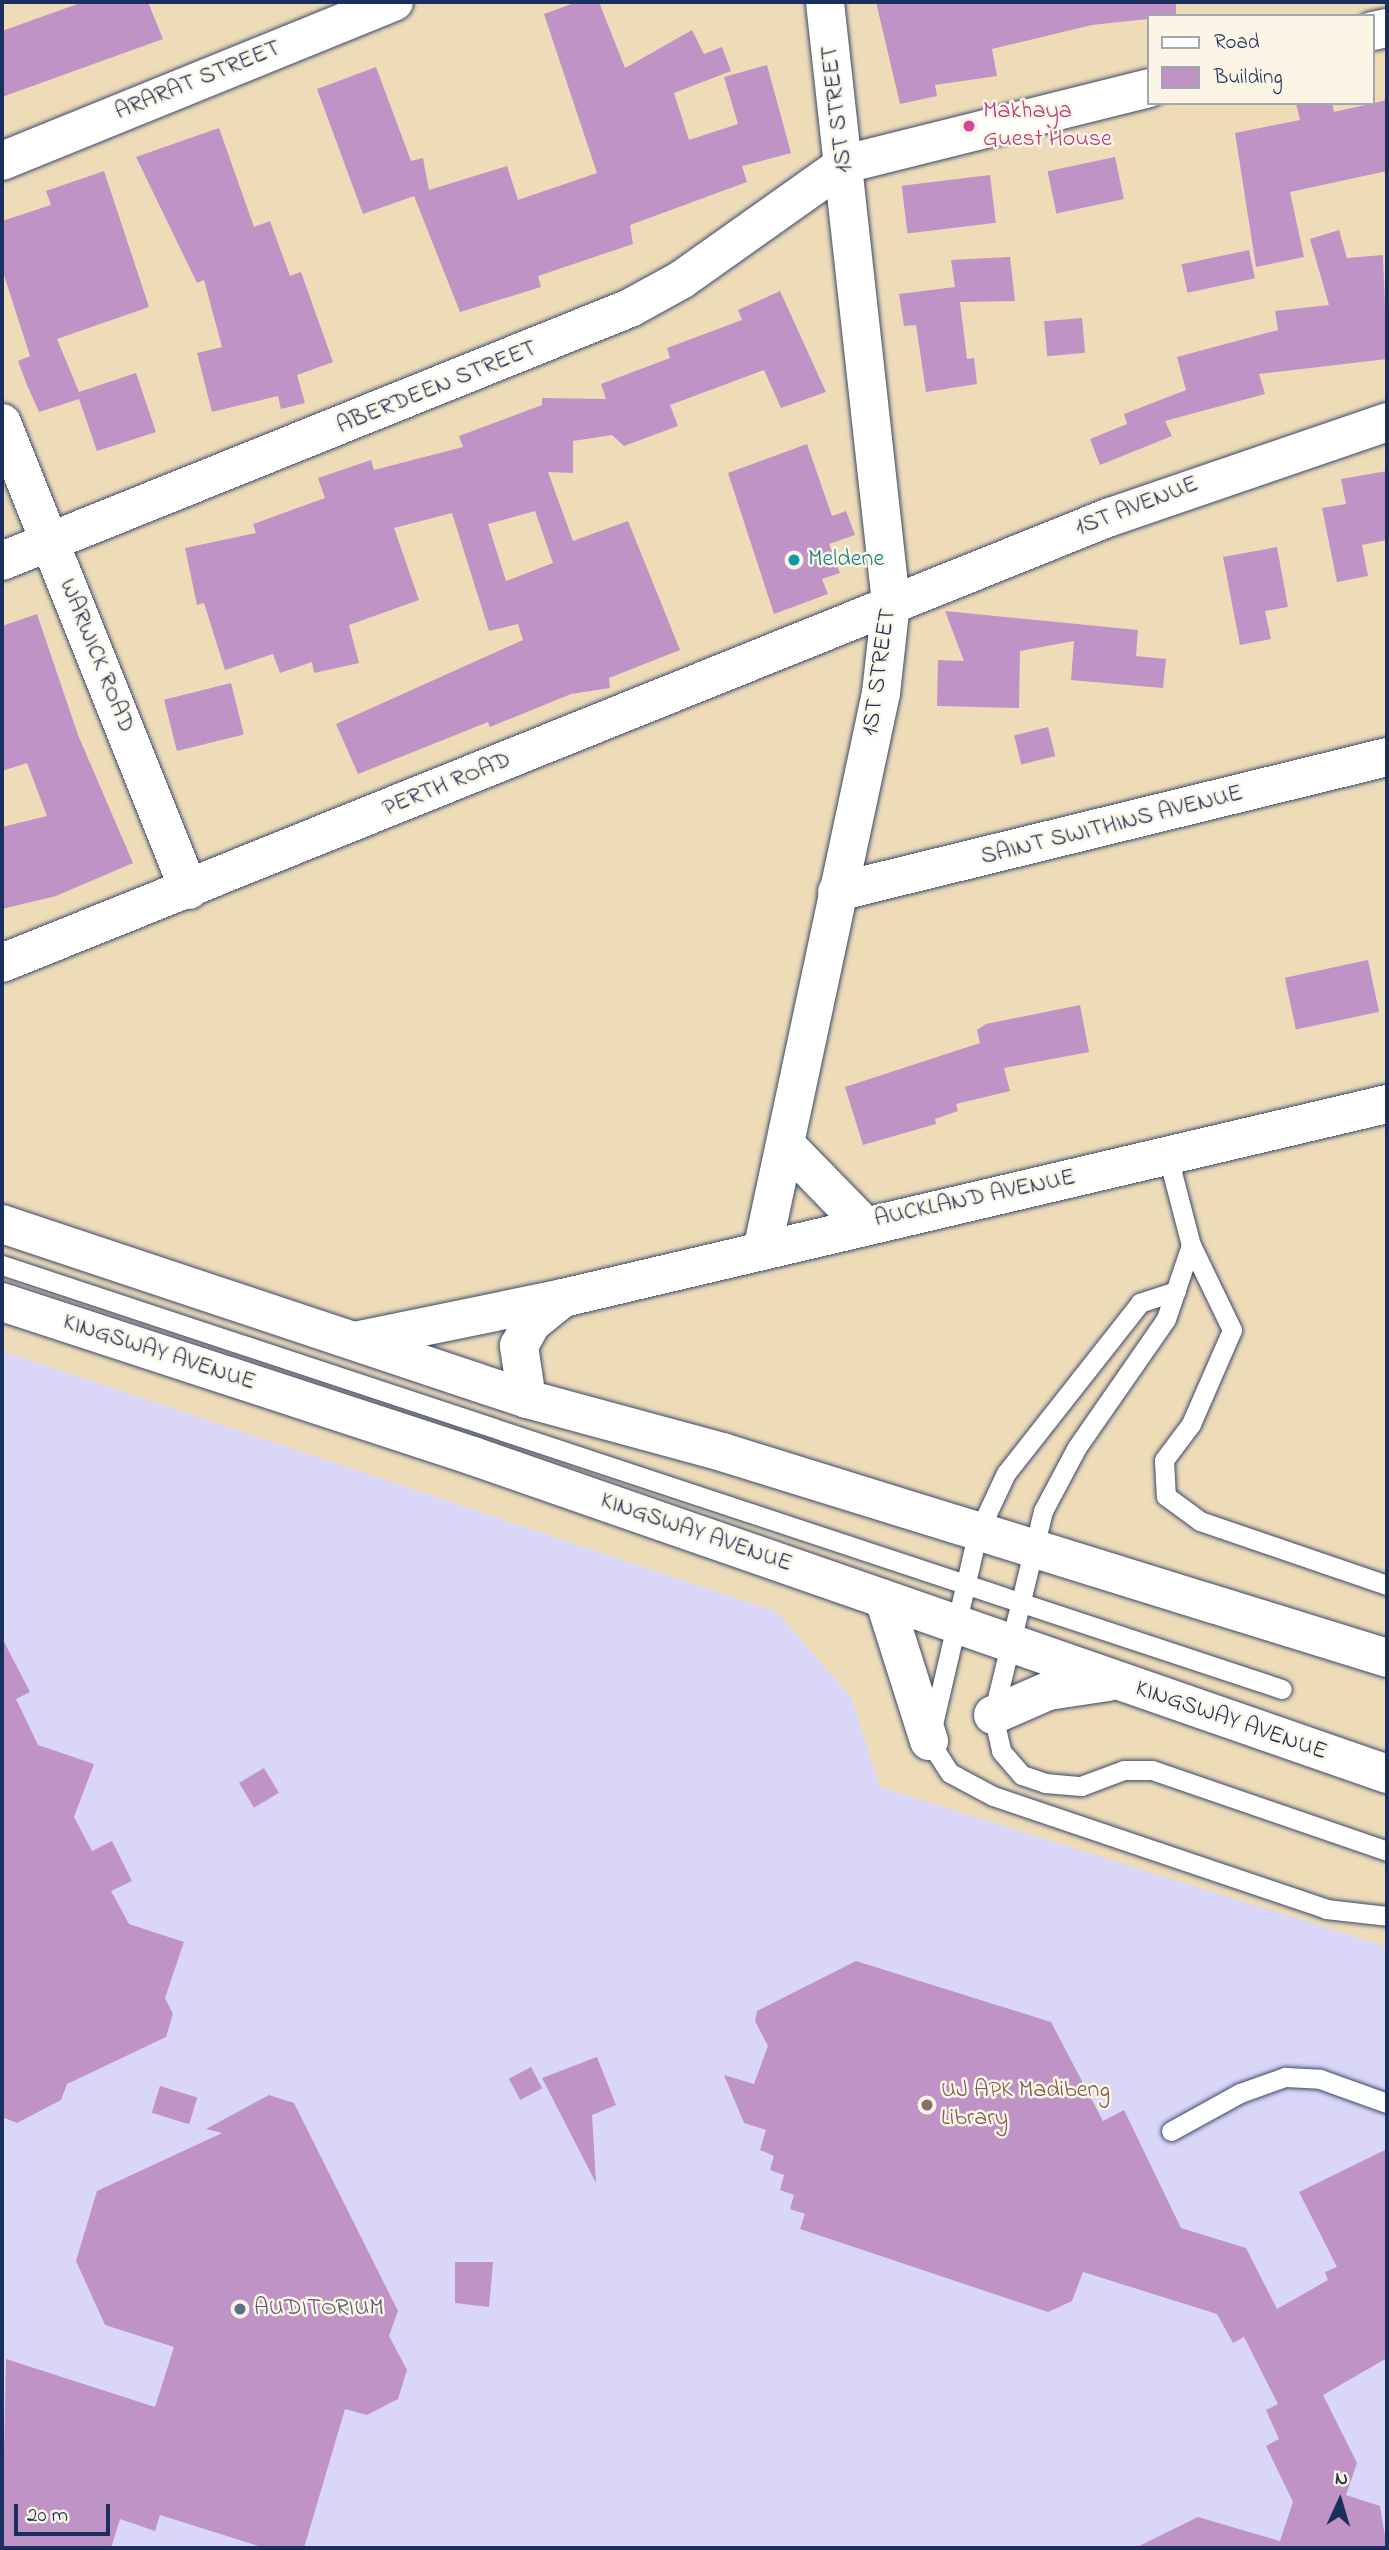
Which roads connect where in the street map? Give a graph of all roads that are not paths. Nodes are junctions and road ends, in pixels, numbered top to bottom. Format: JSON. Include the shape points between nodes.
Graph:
{"nodes":[{"id":1,"x":394,"y":2,"type":"edge"},
{"id":2,"x":825,"y":2,"type":"edge"},
{"id":3,"x":1148,"y":88,"type":"edge"},
{"id":4,"x":2,"y":161,"type":"edge"},
{"id":5,"x":845,"y":164,"type":"junction"},
{"id":6,"x":1387,"y":422,"type":"edge"},
{"id":7,"x":2,"y":423,"type":"edge"},
{"id":8,"x":50,"y":541,"type":"junction"},
{"id":9,"x":2,"y":561,"type":"edge"},
{"id":10,"x":891,"y":603,"type":"junction"},
{"id":11,"x":1387,"y":757,"type":"edge"},
{"id":12,"x":189,"y":890,"type":"junction"},
{"id":13,"x":837,"y":892,"type":"junction"},
{"id":14,"x":2,"y":963,"type":"edge"},
{"id":15,"x":1387,"y":1104,"type":"edge"},
{"id":16,"x":786,"y":1145,"type":"junction"},
{"id":17,"x":1168,"y":1157,"type":"junction"},
{"id":18,"x":2,"y":1224,"type":"edge"},
{"id":19,"x":863,"y":1224,"type":"junction"},
{"id":20,"x":1191,"y":1245,"type":"junction"},
{"id":21,"x":762,"y":1251,"type":"junction"},
{"id":22,"x":2,"y":1265,"type":"edge"},
{"id":23,"x":1176,"y":1291,"type":"junction"},
{"id":24,"x":564,"y":1298,"type":"junction"},
{"id":25,"x":2,"y":1302,"type":"edge"},
{"id":26,"x":359,"y":1340,"type":"junction"},
{"id":27,"x":527,"y":1399,"type":"junction"},
{"id":28,"x":977,"y":1535,"type":"junction"},
{"id":29,"x":1033,"y":1552,"type":"junction"},
{"id":30,"x":965,"y":1581,"type":"junction"},
{"id":31,"x":1387,"y":1585,"type":"edge"},
{"id":32,"x":884,"y":1599,"type":"junction"},
{"id":33,"x":1020,"y":1600,"type":"junction"},
{"id":34,"x":956,"y":1625,"type":"junction"},
{"id":35,"x":1009,"y":1644,"type":"junction"},
{"id":36,"x":1387,"y":1658,"type":"edge"},
{"id":37,"x":1114,"y":1681,"type":"junction"},
{"id":38,"x":1282,"y":1689,"type":"dead end"},
{"id":39,"x":993,"y":1715,"type":"junction"},
{"id":40,"x":929,"y":1741,"type":"junction"},
{"id":41,"x":1387,"y":1774,"type":"edge"},
{"id":42,"x":1387,"y":1851,"type":"edge"},
{"id":43,"x":1387,"y":1916,"type":"edge"},
{"id":44,"x":1387,"y":2102,"type":"edge"},
{"id":45,"x":1171,"y":2131,"type":"dead end"}],
"edges":[{"from":1,"to":4,"type":"street","name":"ARARAT STREET"},
{"from":2,"to":5,"type":"street","name":"1ST STREET"},
{"from":3,"to":5,"type":"street"},
{"from":5,"to":8,"type":"street","name":"ABERDEEN STREET","via":[[681,280],[630,308]]},
{"from":5,"to":10,"type":"street","name":"1ST STREET"},
{"from":6,"to":10,"type":"street","name":"1ST AVENUE","via":[[1234,471]]},
{"from":7,"to":8,"type":"street","name":"WARWICK ROAD"},
{"from":8,"to":9,"type":"street","name":"ABERDEEN STREET"},
{"from":8,"to":12,"type":"street","name":"WARWICK ROAD"},
{"from":10,"to":12,"type":"street","name":"PERTH ROAD"},
{"from":10,"to":13,"type":"street","name":"1ST STREET","via":[[881,693]]},
{"from":11,"to":13,"type":"street","name":"SAINT SWITHINS AVENUE"},
{"from":12,"to":14,"type":"street","name":"PERTH ROAD"},
{"from":13,"to":16,"type":"street","name":"1ST STREET"},
{"from":15,"to":17,"type":"street","name":"AUCKLAND AVENUE"},
{"from":16,"to":19,"type":"street"},
{"from":16,"to":21,"type":"street","name":"1ST STREET"},
{"from":17,"to":19,"type":"street","name":"AUCKLAND AVENUE"},
{"from":17,"to":20,"type":"lane"},
{"from":18,"to":26,"type":"street"},
{"from":19,"to":21,"type":"street","name":"AUCKLAND AVENUE"},
{"from":20,"to":23,"type":"lane"},
{"from":20,"to":31,"type":"lane","via":[[1232,1330],[1191,1424],[1164,1460],[1166,1496],[1200,1521]]},
{"from":21,"to":24,"type":"street","name":"AUCKLAND AVENUE"},
{"from":22,"to":30,"type":"lane"},
{"from":23,"to":28,"type":"lane","via":[[1140,1303],[1091,1360],[1006,1473]]},
{"from":23,"to":29,"type":"lane","via":[[1155,1337],[1056,1483]]},
{"from":24,"to":26,"type":"street","name":"AUCKLAND AVENUE"},
{"from":24,"to":27,"type":"street","name":"AUCKLAND AVENUE","via":[[532,1323],[519,1346]]},
{"from":25,"to":32,"type":"street","name":"KINGSWAY AVENUE"},
{"from":26,"to":27,"type":"street"},
{"from":27,"to":28,"type":"street","via":[[722,1452]]},
{"from":28,"to":29,"type":"street"},
{"from":28,"to":30,"type":"lane"},
{"from":29,"to":33,"type":"lane"},
{"from":29,"to":36,"type":"street"},
{"from":30,"to":33,"type":"lane"},
{"from":30,"to":34,"type":"lane"},
{"from":32,"to":34,"type":"street","name":"KINGSWAY AVENUE"},
{"from":32,"to":40,"type":"street"},
{"from":33,"to":35,"type":"lane"},
{"from":33,"to":38,"type":"lane"},
{"from":34,"to":35,"type":"street","name":"KINGSWAY AVENUE"},
{"from":34,"to":40,"type":"lane"},
{"from":35,"to":37,"type":"street","name":"KINGSWAY AVENUE"},
{"from":35,"to":39,"type":"lane"},
{"from":37,"to":39,"type":"street","via":[[1048,1691]]},
{"from":37,"to":41,"type":"street","name":"KINGSWAY AVENUE"},
{"from":39,"to":42,"type":"lane","via":[[1001,1751],[1022,1775],[1065,1787],[1124,1770],[1152,1770]]},
{"from":40,"to":43,"type":"lane","via":[[950,1773],[993,1796],[1326,1909]]},
{"from":44,"to":45,"type":"lane","via":[[1320,2079],[1285,2077],[1240,2093]]}]}
